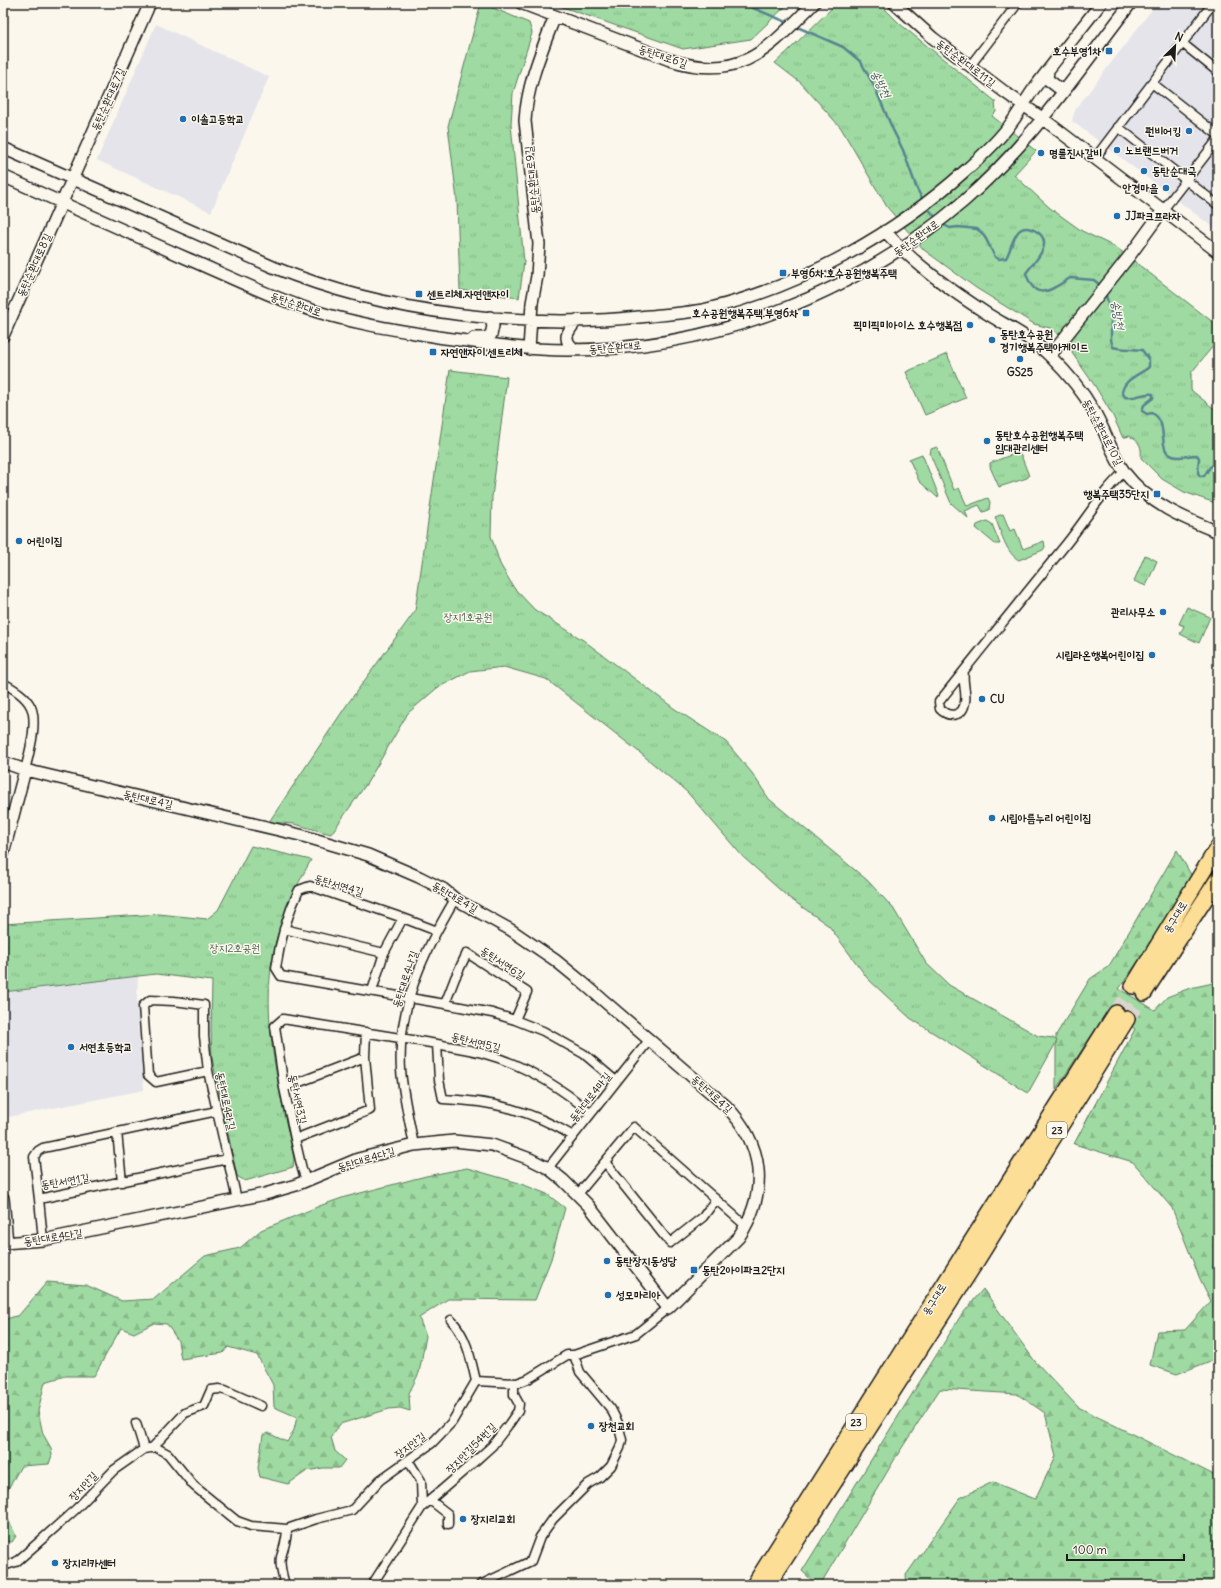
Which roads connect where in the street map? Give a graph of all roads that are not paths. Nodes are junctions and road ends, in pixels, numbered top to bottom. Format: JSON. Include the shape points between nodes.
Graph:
{"nodes":[{"id":1,"x":150,"y":3,"type":"edge"},
{"id":2,"x":522,"y":3,"type":"edge"},
{"id":3,"x":814,"y":3,"type":"edge"},
{"id":4,"x":894,"y":3,"type":"edge"},
{"id":5,"x":1018,"y":3,"type":"edge"},
{"id":6,"x":1101,"y":3,"type":"edge"},
{"id":7,"x":1131,"y":3,"type":"edge"},
{"id":8,"x":1213,"y":3,"type":"edge"},
{"id":9,"x":555,"y":16,"type":"junction"},
{"id":10,"x":1182,"y":43,"type":"junction"},
{"id":11,"x":970,"y":66,"type":"junction"},
{"id":12,"x":1048,"y":71,"type":"junction"},
{"id":13,"x":1218,"y":72,"type":"edge"},
{"id":14,"x":1152,"y":83,"type":"junction"},
{"id":15,"x":1065,"y":88,"type":"junction"},
{"id":16,"x":1024,"y":104,"type":"junction"},
{"id":17,"x":1042,"y":118,"type":"junction"},
{"id":18,"x":1118,"y":127,"type":"junction"},
{"id":19,"x":1218,"y":136,"type":"edge"},
{"id":20,"x":1218,"y":139,"type":"edge"},
{"id":21,"x":3,"y":148,"type":"edge"},
{"id":22,"x":1095,"y":158,"type":"junction"},
{"id":23,"x":3,"y":176,"type":"edge"},
{"id":24,"x":73,"y":179,"type":"junction"},
{"id":25,"x":1186,"y":180,"type":"junction"},
{"id":26,"x":64,"y":198,"type":"junction"},
{"id":27,"x":1218,"y":204,"type":"edge"},
{"id":28,"x":1163,"y":210,"type":"junction"},
{"id":29,"x":885,"y":231,"type":"junction"},
{"id":30,"x":901,"y":249,"type":"junction"},
{"id":31,"x":1218,"y":252,"type":"edge"},
{"id":32,"x":490,"y":317,"type":"junction"},
{"id":33,"x":530,"y":320,"type":"junction"},
{"id":34,"x":577,"y":320,"type":"junction"},
{"id":35,"x":3,"y":336,"type":"edge"},
{"id":36,"x":449,"y":338,"type":"junction"},
{"id":37,"x":529,"y":349,"type":"junction"},
{"id":38,"x":576,"y":350,"type":"junction"},
{"id":39,"x":1050,"y":356,"type":"junction"},
{"id":40,"x":1124,"y":472,"type":"junction"},
{"id":41,"x":1218,"y":532,"type":"edge"},
{"id":42,"x":964,"y":671,"type":"junction"},
{"id":43,"x":3,"y":683,"type":"edge"},
{"id":44,"x":3,"y":762,"type":"edge"},
{"id":45,"x":25,"y":770,"type":"junction"},
{"id":46,"x":1218,"y":847,"type":"edge"},
{"id":47,"x":3,"y":854,"type":"edge"},
{"id":48,"x":1218,"y":879,"type":"edge"},
{"id":49,"x":455,"y":898,"type":"junction"},
{"id":50,"x":403,"y":918,"type":"junction"},
{"id":51,"x":284,"y":928,"type":"junction"},
{"id":52,"x":437,"y":931,"type":"junction"},
{"id":53,"x":384,"y":954,"type":"junction"},
{"id":54,"x":372,"y":991,"type":"junction"},
{"id":55,"x":409,"y":997,"type":"junction"},
{"id":56,"x":445,"y":1004,"type":"junction"},
{"id":57,"x":1122,"y":1016,"type":"tunnel mouth"},
{"id":58,"x":516,"y":1020,"type":"junction"},
{"id":59,"x":366,"y":1032,"type":"junction"},
{"id":60,"x":402,"y":1038,"type":"junction"},
{"id":61,"x":650,"y":1039,"type":"junction"},
{"id":62,"x":437,"y":1044,"type":"junction"},
{"id":63,"x":365,"y":1057,"type":"junction"},
{"id":64,"x":208,"y":1071,"type":"junction"},
{"id":65,"x":616,"y":1081,"type":"junction"},
{"id":66,"x":284,"y":1088,"type":"junction"},
{"id":67,"x":217,"y":1111,"type":"junction"},
{"id":68,"x":591,"y":1113,"type":"junction"},
{"id":69,"x":117,"y":1132,"type":"junction"},
{"id":70,"x":573,"y":1136,"type":"junction"},
{"id":71,"x":295,"y":1139,"type":"junction"},
{"id":72,"x":414,"y":1145,"type":"junction"},
{"id":73,"x":228,"y":1159,"type":"junction"},
{"id":74,"x":605,"y":1162,"type":"junction"},
{"id":75,"x":548,"y":1168,"type":"junction"},
{"id":76,"x":306,"y":1180,"type":"junction"},
{"id":77,"x":122,"y":1182,"type":"junction"},
{"id":78,"x":578,"y":1194,"type":"junction"},
{"id":79,"x":3,"y":1198,"type":"edge"},
{"id":80,"x":39,"y":1199,"type":"junction"},
{"id":81,"x":716,"y":1199,"type":"junction"},
{"id":82,"x":237,"y":1200,"type":"junction"},
{"id":83,"x":746,"y":1226,"type":"junction"},
{"id":84,"x":982,"y":1237,"type":"junction"},
{"id":85,"x":44,"y":1240,"type":"junction"},
{"id":86,"x":5,"y":1243,"type":"edge"},
{"id":87,"x":668,"y":1308,"type":"junction"},
{"id":88,"x":451,"y":1320,"type":"dead end"},
{"id":89,"x":574,"y":1355,"type":"junction"},
{"id":90,"x":476,"y":1381,"type":"junction"},
{"id":91,"x":514,"y":1383,"type":"junction"},
{"id":92,"x":261,"y":1406,"type":"dead end"},
{"id":93,"x":136,"y":1423,"type":"dead end"},
{"id":94,"x":148,"y":1449,"type":"junction"},
{"id":95,"x":408,"y":1460,"type":"junction"},
{"id":96,"x":430,"y":1500,"type":"junction"},
{"id":97,"x":422,"y":1507,"type":"junction"},
{"id":98,"x":448,"y":1524,"type":"dead end"},
{"id":99,"x":287,"y":1529,"type":"junction"},
{"id":100,"x":3,"y":1566,"type":"edge"},
{"id":101,"x":286,"y":1585,"type":"edge"},
{"id":102,"x":372,"y":1585,"type":"edge"},
{"id":103,"x":480,"y":1585,"type":"edge"},
{"id":104,"x":754,"y":1585,"type":"edge"},
{"id":105,"x":768,"y":1585,"type":"edge"}],
"edges":[{"from":1,"to":24,"type":"street","name":"동탄순환대로7길"},
{"from":2,"to":9,"type":"street","name":"동탄대로6길"},
{"from":3,"to":9,"type":"street","name":"동탄대로6길","via":[[761,52],[738,63],[703,67],[670,60]]},
{"from":4,"to":11,"type":"street","name":"동탄순환대로11길","via":[[933,38]]},
{"from":5,"to":11,"type":"street"},
{"from":6,"to":12,"type":"street","name":"동탄순환대로"},
{"from":7,"to":15,"type":"street","name":"동탄순환대로"},
{"from":8,"to":10,"type":"street"},
{"from":9,"to":33,"type":"street","name":"동탄순환대로9길","via":[[529,87],[526,103],[525,121],[539,244]]},
{"from":10,"to":13,"type":"street"},
{"from":10,"to":14,"type":"street"},
{"from":11,"to":16,"type":"street","name":"동탄순환대로11길"},
{"from":12,"to":15,"type":"street","via":[[1047,79],[1060,89]]},
{"from":12,"to":16,"type":"street","name":"동탄순환대로"},
{"from":14,"to":18,"type":"street"},
{"from":14,"to":19,"type":"street"},
{"from":15,"to":17,"type":"street","name":"동탄순환대로"},
{"from":16,"to":17,"type":"street","name":"동탄순환대로11길"},
{"from":16,"to":29,"type":"street","name":"동탄순환대로","via":[[1011,124],[966,170],[911,215]]},
{"from":17,"to":22,"type":"street","name":"동탄순환대로11길"},
{"from":17,"to":30,"type":"street","name":"동탄순환대로","via":[[991,176],[966,199]]},
{"from":18,"to":22,"type":"street"},
{"from":18,"to":25,"type":"street"},
{"from":20,"to":25,"type":"street"},
{"from":21,"to":24,"type":"street","name":"동탄순환대로"},
{"from":22,"to":28,"type":"street","name":"동탄순환대로11길"},
{"from":23,"to":26,"type":"street","name":"동탄순환대로"},
{"from":24,"to":26,"type":"street","name":"동탄순환대로7길"},
{"from":24,"to":32,"type":"street","name":"동탄순환대로","via":[[273,267],[318,284],[383,301]]},
{"from":25,"to":27,"type":"street"},
{"from":25,"to":28,"type":"street"},
{"from":26,"to":35,"type":"street","name":"동탄순환대로8길"},
{"from":26,"to":36,"type":"street","name":"동탄순환대로","via":[[269,295],[362,323]]},
{"from":28,"to":31,"type":"street","name":"동탄순환대로11길"},
{"from":28,"to":39,"type":"street"},
{"from":29,"to":30,"type":"street","name":"동탄순환대로10길"},
{"from":29,"to":34,"type":"street","name":"동탄순환대로","via":[[830,263],[749,297],[689,311],[624,319]]},
{"from":30,"to":38,"type":"street","name":"동탄순환대로","via":[[828,290],[790,307],[733,326],[644,345]]},
{"from":30,"to":39,"type":"street","name":"동탄순환대로10길","via":[[951,290],[1021,334]]},
{"from":32,"to":33,"type":"street","name":"동탄순환대로"},
{"from":32,"to":36,"type":"street","via":[[491,335],[485,338]]},
{"from":33,"to":34,"type":"street","name":"동탄순환대로"},
{"from":33,"to":37,"type":"street","name":"동탄순환대로9길"},
{"from":34,"to":38,"type":"street","via":[[567,335],[567,341]]},
{"from":36,"to":37,"type":"street","name":"동탄순환대로"},
{"from":37,"to":38,"type":"street","name":"동탄순환대로"},
{"from":39,"to":40,"type":"street","name":"동탄순환대로10길","via":[[1092,408]]},
{"from":40,"to":41,"type":"street","name":"동탄순환대로10길","via":[[1159,504],[1190,521]]},
{"from":40,"to":42,"type":"street","via":[[1114,481]]},
{"from":42,"to":42,"type":"street","via":[[939,702],[944,713],[958,714],[963,707]]},
{"from":43,"to":45,"type":"street","via":[[24,696],[32,708],[34,721]]},
{"from":44,"to":45,"type":"street","name":"동탄대로4길"},
{"from":45,"to":47,"type":"street"},
{"from":45,"to":49,"type":"street","name":"동탄대로4길","via":[[300,835],[368,855],[420,877]]},
{"from":46,"to":48,"type":"highway","name":"용구대로","via":[[1138,989]]},
{"from":49,"to":52,"type":"street","name":"동탄대로4나길"},
{"from":49,"to":61,"type":"street","name":"동탄대로4길","via":[[511,930],[555,960]]},
{"from":50,"to":51,"type":"street","name":"동탄서연4길","via":[[310,886],[299,890]]},
{"from":50,"to":52,"type":"street","name":"동탄서연4길"},
{"from":50,"to":53,"type":"street"},
{"from":51,"to":53,"type":"street"},
{"from":51,"to":54,"type":"street","name":"동탄서연4길","via":[[276,968],[281,976]]},
{"from":52,"to":55,"type":"street","name":"동탄대로4나길","via":[[421,962]]},
{"from":53,"to":54,"type":"street"},
{"from":54,"to":55,"type":"street","name":"동탄서연4길"},
{"from":55,"to":56,"type":"street","name":"동탄서연4길"},
{"from":55,"to":60,"type":"street","name":"동탄대로4나길"},
{"from":56,"to":58,"type":"street"},
{"from":56,"to":58,"type":"street","name":"동탄서연6길","via":[[467,953],[527,992]]},
{"from":57,"to":84,"type":"highway","name":"용구대로","number":"23"},
{"from":58,"to":65,"type":"street","via":[[543,1031],[584,1054]]},
{"from":59,"to":60,"type":"street","name":"동탄서연3길"},
{"from":59,"to":63,"type":"street","name":"동탄서연3길"},
{"from":59,"to":66,"type":"street","name":"동탄서연3길","via":[[284,1019],[275,1026]]},
{"from":60,"to":62,"type":"street","name":"동탄서연3길"},
{"from":60,"to":72,"type":"street","name":"동탄대로4나길","via":[[402,1083]]},
{"from":61,"to":65,"type":"street","name":"동탄대로4마길"},
{"from":61,"to":83,"type":"street","name":"동탄대로4길","via":[[725,1105],[745,1129],[754,1148],[759,1181],[754,1210]]},
{"from":62,"to":68,"type":"street","name":"동탄서연5길","via":[[482,1053],[525,1069],[562,1090]]},
{"from":62,"to":70,"type":"street","name":"동탄서연5길","via":[[443,1099],[505,1106],[541,1118]]},
{"from":63,"to":66,"type":"street"},
{"from":63,"to":71,"type":"street","name":"동탄서연3길","via":[[370,1110]]},
{"from":64,"to":64,"type":"street","name":"동탄대로4라길","via":[[156,1082],[148,1075],[142,1006],[150,1000],[204,1005]]},
{"from":64,"to":67,"type":"street","name":"동탄대로4라길"},
{"from":65,"to":68,"type":"street","name":"동탄대로4마길"},
{"from":66,"to":71,"type":"street","name":"동탄서연3길"},
{"from":67,"to":69,"type":"street","name":"동탄서연1길"},
{"from":67,"to":73,"type":"street","name":"동탄대로4라길"},
{"from":68,"to":70,"type":"street","name":"동탄대로4마길"},
{"from":69,"to":77,"type":"street"},
{"from":69,"to":80,"type":"street","name":"동탄서연1길","via":[[38,1151],[34,1157]]},
{"from":70,"to":75,"type":"street","name":"동탄대로4마길"},
{"from":71,"to":76,"type":"street"},
{"from":72,"to":75,"type":"street","name":"동탄대로4다길","via":[[454,1140],[475,1142],[511,1151]]},
{"from":72,"to":76,"type":"street","name":"동탄대로4다길","via":[[358,1159]]},
{"from":73,"to":77,"type":"street","name":"동탄서연1길"},
{"from":73,"to":82,"type":"street","name":"동탄대로4라길"},
{"from":74,"to":78,"type":"street"},
{"from":74,"to":81,"type":"street","via":[[634,1127]]},
{"from":74,"to":81,"type":"street","via":[[670,1243],[703,1217]]},
{"from":75,"to":78,"type":"street","name":"동탄대로4다길"},
{"from":76,"to":82,"type":"street","name":"동탄대로4다길","via":[[265,1194]]},
{"from":77,"to":80,"type":"street","name":"동탄서연1길"},
{"from":78,"to":87,"type":"street","name":"동탄대로4다길"},
{"from":79,"to":86,"type":"street"},
{"from":80,"to":85,"type":"street"},
{"from":81,"to":83,"type":"street"},
{"from":82,"to":85,"type":"street","name":"동탄대로4다길"},
{"from":83,"to":87,"type":"street","name":"동탄대로4길","via":[[728,1249]]},
{"from":84,"to":104,"type":"highway","name":"용구대로","number":"23","via":[[960,1258]]},
{"from":84,"to":105,"type":"highway","name":"용구대로","number":"23","via":[[976,1262]]},
{"from":85,"to":86,"type":"street","name":"동탄대로4다길"},
{"from":87,"to":89,"type":"street","via":[[636,1334]]},
{"from":88,"to":90,"type":"street","via":[[466,1342]]},
{"from":89,"to":91,"type":"street","via":[[567,1355],[528,1379]]},
{"from":89,"to":103,"type":"street","via":[[580,1372],[611,1409],[618,1423],[622,1440],[620,1448],[611,1466],[600,1478],[588,1484],[553,1519],[540,1537],[531,1561]]},
{"from":90,"to":91,"type":"street"},
{"from":90,"to":95,"type":"street","name":"장지안길","via":[[452,1422],[432,1443]]},
{"from":91,"to":96,"type":"street","name":"장지안길54번길","via":[[514,1395],[519,1404],[518,1412],[510,1424],[492,1446]]},
{"from":92,"to":94,"type":"street","via":[[225,1390],[211,1390],[204,1406],[185,1414]]},
{"from":93,"to":94,"type":"street"},
{"from":94,"to":99,"type":"street","name":"장지안길","via":[[155,1447],[168,1454],[194,1486],[238,1522],[251,1526]]},
{"from":94,"to":100,"type":"street","name":"장지안길","via":[[114,1470],[76,1509],[16,1562]]},
{"from":95,"to":97,"type":"street","via":[[421,1481]]},
{"from":95,"to":99,"type":"street","name":"장지안길","via":[[380,1480],[352,1510]]},
{"from":96,"to":97,"type":"street","name":"장지안길54번길"},
{"from":96,"to":98,"type":"street","via":[[448,1514]]},
{"from":97,"to":102,"type":"street","name":"장지안길54번길"},
{"from":99,"to":101,"type":"street","via":[[287,1540],[281,1559],[282,1576]]}]}
